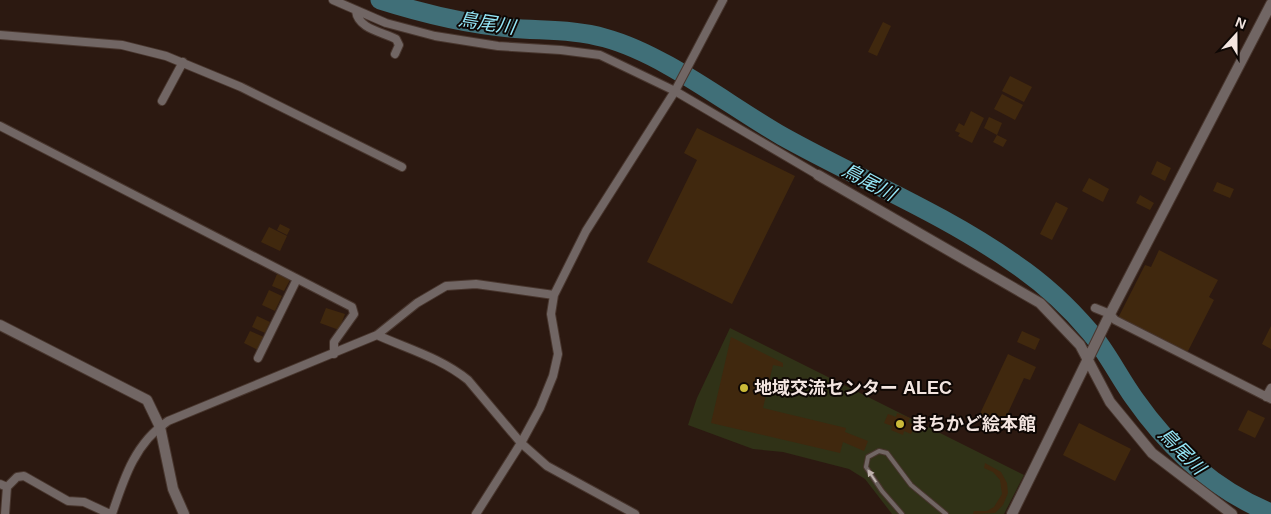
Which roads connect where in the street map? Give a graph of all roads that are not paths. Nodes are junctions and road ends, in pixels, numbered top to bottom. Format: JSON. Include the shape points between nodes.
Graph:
{"nodes":[{"id":1,"x":333,"y":0,"type":"edge"},
{"id":2,"x":723,"y":0,"type":"edge"},
{"id":3,"x":1271,"y":4,"type":"edge"},
{"id":4,"x":356,"y":11,"type":"junction"},
{"id":5,"x":0,"y":35,"type":"edge"},
{"id":6,"x":394,"y":54,"type":"dead end"},
{"id":7,"x":183,"y":62,"type":"junction"},
{"id":8,"x":676,"y":89,"type":"junction"},
{"id":9,"x":162,"y":101,"type":"dead end"},
{"id":10,"x":0,"y":126,"type":"edge"},
{"id":11,"x":402,"y":167,"type":"dead end"},
{"id":12,"x":818,"y":175,"type":"joint"},
{"id":13,"x":297,"y":279,"type":"junction"},
{"id":14,"x":554,"y":295,"type":"junction"},
{"id":15,"x":1095,"y":308,"type":"dead end"},
{"id":16,"x":1108,"y":317,"type":"junction"},
{"id":17,"x":0,"y":325,"type":"edge"},
{"id":18,"x":377,"y":336,"type":"junction"},
{"id":19,"x":334,"y":354,"type":"junction"},
{"id":20,"x":258,"y":358,"type":"dead end"},
{"id":21,"x":1088,"y":360,"type":"junction"},
{"id":22,"x":1271,"y":388,"type":"edge"},
{"id":23,"x":1269,"y":398,"type":"edge"},
{"id":24,"x":160,"y":427,"type":"junction"},
{"id":25,"x":520,"y":443,"type":"junction"},
{"id":26,"x":3,"y":486,"type":"edge"},
{"id":27,"x":5,"y":514,"type":"edge"},
{"id":28,"x":111,"y":514,"type":"edge"},
{"id":29,"x":184,"y":514,"type":"edge"},
{"id":30,"x":476,"y":514,"type":"edge"},
{"id":31,"x":635,"y":514,"type":"edge"},
{"id":32,"x":902,"y":514,"type":"edge"},
{"id":33,"x":946,"y":514,"type":"edge"},
{"id":34,"x":1012,"y":514,"type":"edge"},
{"id":35,"x":1232,"y":514,"type":"edge"}],
"edges":[{"from":1,"to":4,"type":"street"},
{"from":2,"to":8,"type":"street"},
{"from":3,"to":16,"type":"street"},
{"from":4,"to":6,"type":"street","via":[[362,24],[396,38],[399,44]]},
{"from":4,"to":8,"type":"street","via":[[435,36],[498,46],[600,55]]},
{"from":5,"to":7,"type":"street","via":[[122,45]]},
{"from":7,"to":9,"type":"street"},
{"from":7,"to":11,"type":"street"},
{"from":8,"to":12,"type":"street"},
{"from":8,"to":14,"type":"street","via":[[586,230]]},
{"from":10,"to":13,"type":"street"},
{"from":12,"to":21,"type":"street","via":[[1032,297],[1076,340]]},
{"from":13,"to":19,"type":"street","via":[[354,309],[352,318],[334,342]]},
{"from":13,"to":20,"type":"street"},
{"from":14,"to":18,"type":"street","via":[[476,284],[446,286],[417,303]]},
{"from":14,"to":25,"type":"street","via":[[551,314],[558,354],[553,376]]},
{"from":15,"to":16,"type":"street"},
{"from":16,"to":21,"type":"street"},
{"from":16,"to":23,"type":"street"},
{"from":17,"to":24,"type":"street","via":[[142,397]]},
{"from":18,"to":19,"type":"street"},
{"from":18,"to":25,"type":"street","via":[[425,354],[458,372]]},
{"from":19,"to":24,"type":"street","via":[[180,415]]},
{"from":21,"to":34,"type":"street"},
{"from":21,"to":35,"type":"street","via":[[1110,402],[1152,453]]},
{"from":22,"to":23,"type":"street"},
{"from":24,"to":28,"type":"street","via":[[133,458]]},
{"from":24,"to":29,"type":"street","via":[[173,489]]},
{"from":25,"to":30,"type":"street"},
{"from":25,"to":31,"type":"street","via":[[547,466]]},
{"from":26,"to":27,"type":"street"},
{"from":26,"to":28,"type":"street","via":[[24,476],[68,501],[84,502]]},
{"from":32,"to":33,"type":"lane","one_way":true,"via":[[866,467],[868,457],[879,451],[887,453],[911,485]]}]}
